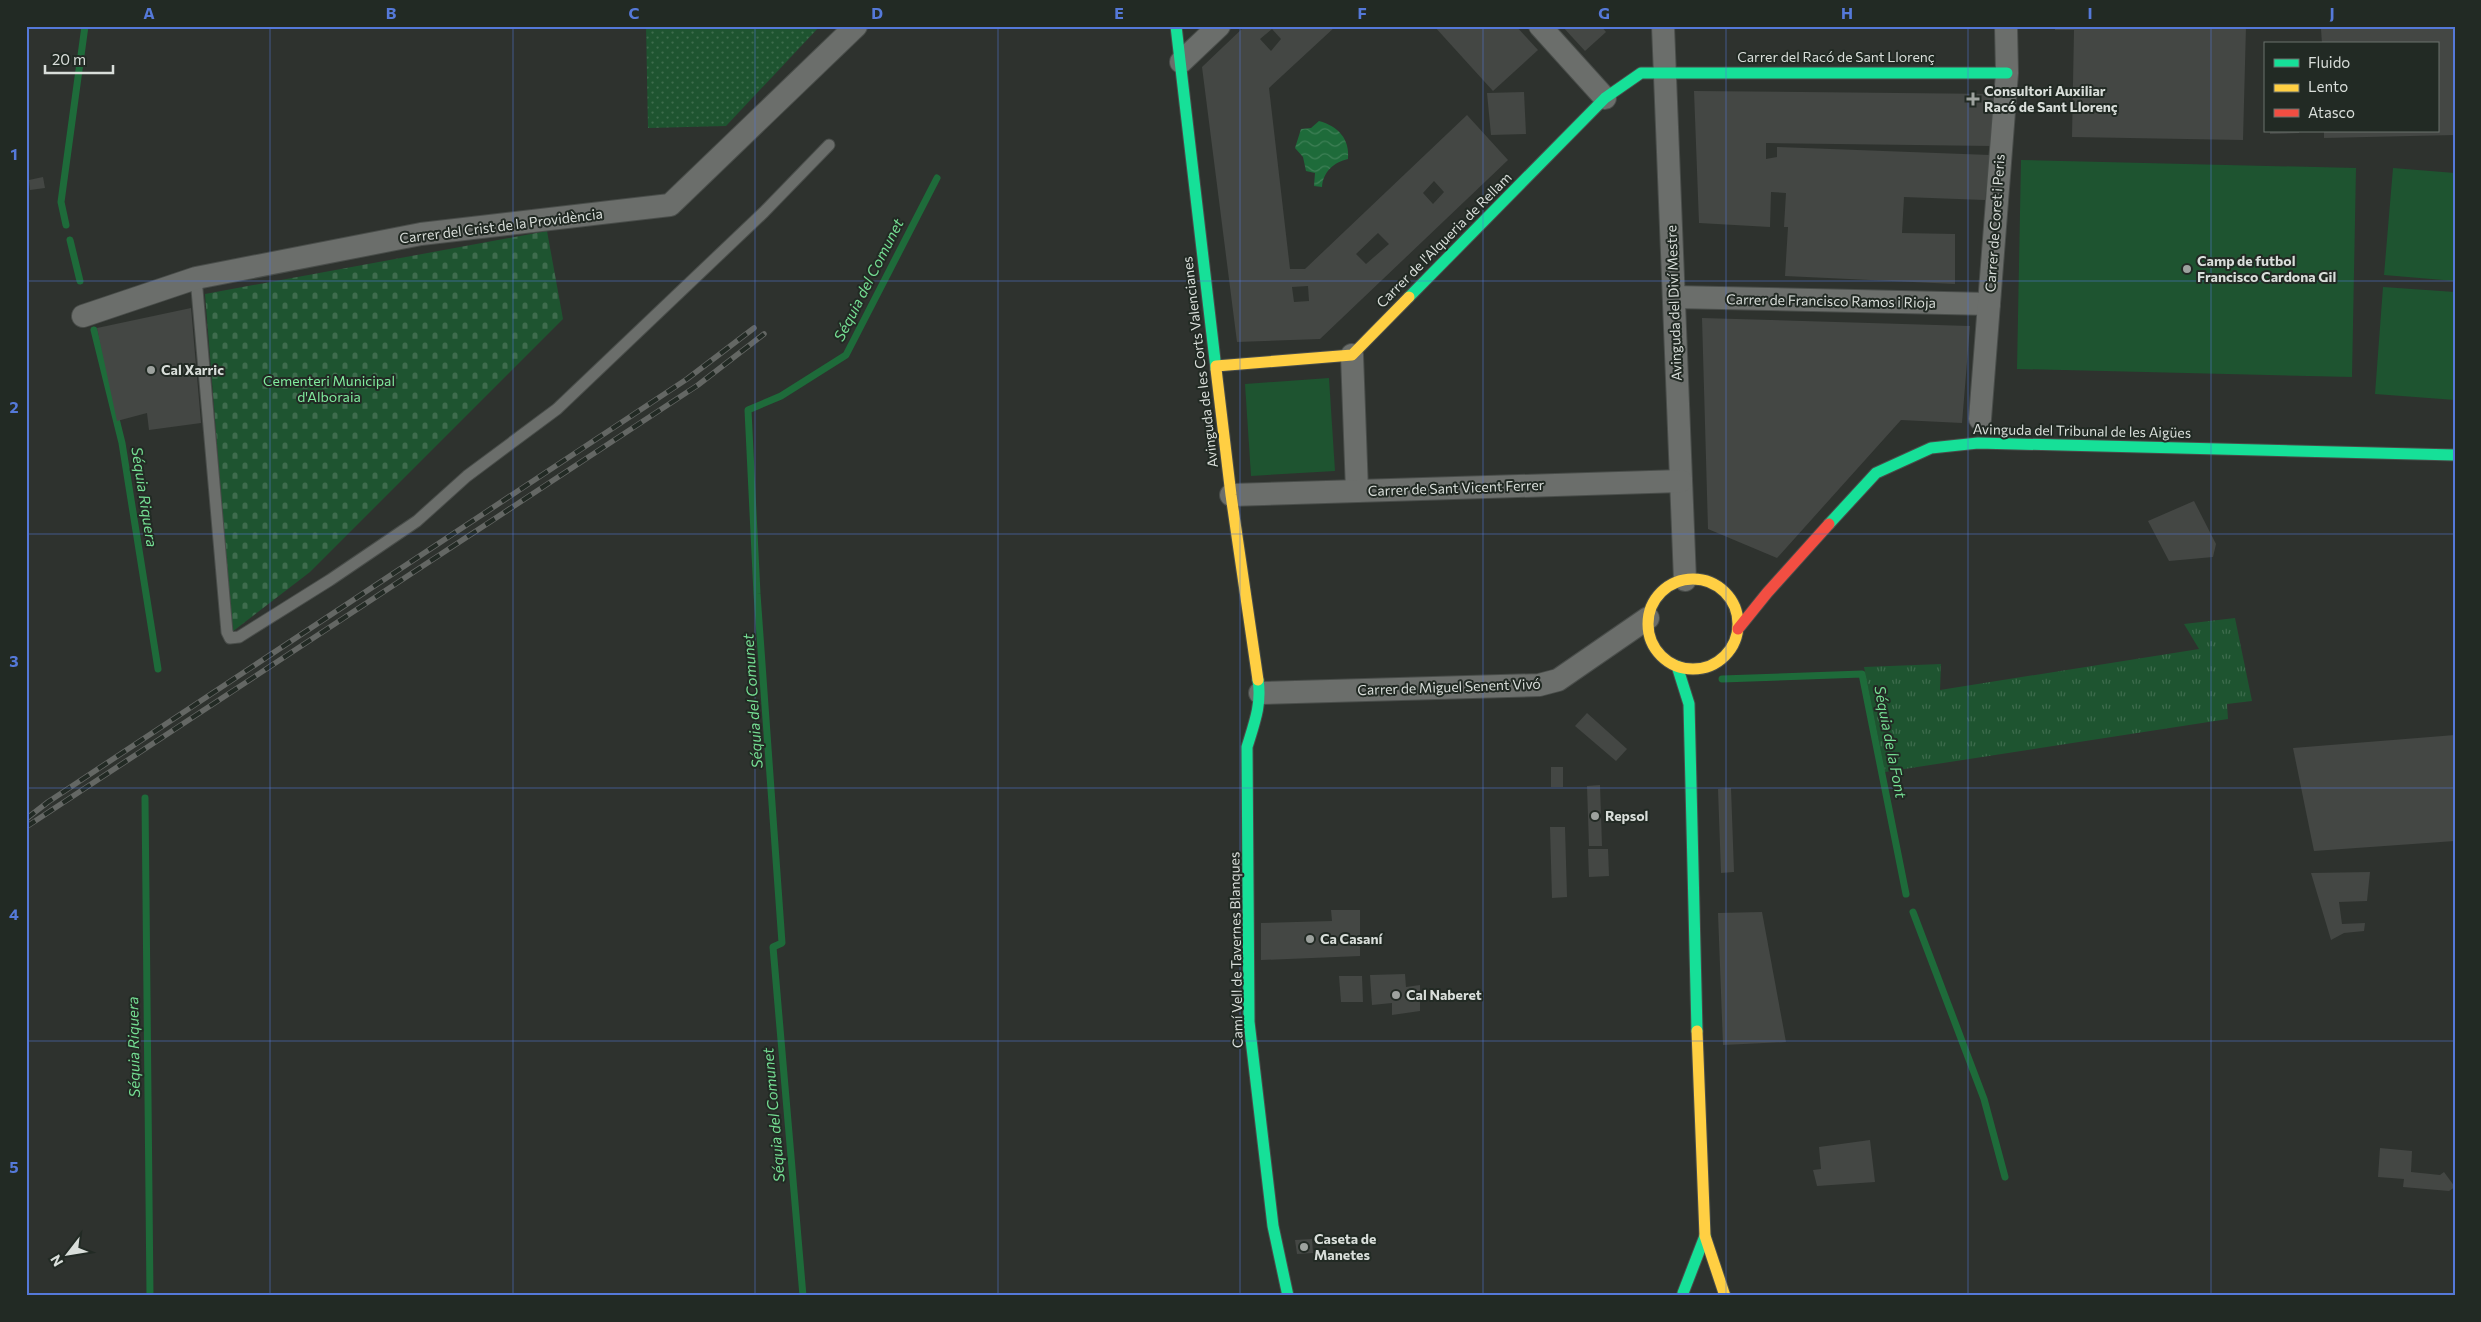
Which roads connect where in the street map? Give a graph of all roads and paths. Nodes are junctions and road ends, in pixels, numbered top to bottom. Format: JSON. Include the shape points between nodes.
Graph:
{"nodes":[{"id":1,"x":856,"y":26,"type":"edge"},
{"id":2,"x":1176,"y":26,"type":"edge"},
{"id":3,"x":1219,"y":26,"type":"edge"},
{"id":4,"x":1540,"y":26,"type":"edge"},
{"id":5,"x":1663,"y":26,"type":"edge"},
{"id":6,"x":2006,"y":26,"type":"edge"},
{"id":7,"x":1181,"y":62,"type":"junction"},
{"id":8,"x":1665,"y":72,"type":"junction"},
{"id":9,"x":2007,"y":73,"type":"junction"},
{"id":10,"x":1605,"y":98,"type":"junction"},
{"id":11,"x":828,"y":145,"type":"dead end"},
{"id":12,"x":196,"y":278,"type":"junction"},
{"id":13,"x":1674,"y":297,"type":"junction"},
{"id":14,"x":1989,"y":304,"type":"junction"},
{"id":15,"x":83,"y":316,"type":"dead end"},
{"id":16,"x":1352,"y":355,"type":"junction"},
{"id":17,"x":1216,"y":366,"type":"junction"},
{"id":18,"x":1980,"y":419,"type":"dead end"},
{"id":19,"x":2455,"y":455,"type":"edge"},
{"id":20,"x":1681,"y":481,"type":"junction"},
{"id":21,"x":1358,"y":491,"type":"junction"},
{"id":22,"x":1231,"y":495,"type":"junction"},
{"id":23,"x":1685,"y":580,"type":"junction"},
{"id":24,"x":1767,"y":593,"type":"junction"},
{"id":25,"x":1738,"y":596,"type":"junction"},
{"id":26,"x":1648,"y":618,"type":"junction"},
{"id":27,"x":1738,"y":629,"type":"junction"},
{"id":28,"x":1676,"y":666,"type":"junction"},
{"id":29,"x":1709,"y":666,"type":"junction"},
{"id":30,"x":1260,"y":693,"type":"junction"},
{"id":31,"x":1689,"y":704,"type":"junction"},
{"id":32,"x":1705,"y":1236,"type":"junction"},
{"id":33,"x":1681,"y":1294,"type":"edge"},
{"id":34,"x":1288,"y":1296,"type":"edge"},
{"id":35,"x":1724,"y":1296,"type":"edge"}],
"edges":[{"from":1,"to":12,"type":"street","name":"Carrer del Crist de la Providència","via":[[670,205],[421,234]]},
{"from":2,"to":7,"type":"street","name":"Avinguda de les Corts Valencianes"},
{"from":3,"to":7,"type":"street"},
{"from":4,"to":10,"type":"street"},
{"from":5,"to":8,"type":"street","name":"Avinguda del Diví Mestre"},
{"from":6,"to":9,"type":"street","name":"Carrer de Coret i Peris"},
{"from":7,"to":17,"type":"street","name":"Avinguda de les Corts Valencianes"},
{"from":8,"to":9,"type":"street","name":"Carrer del Racó de Sant Llorenç"},
{"from":8,"to":10,"type":"street","name":"Carrer de l'Alqueria de Rellam","via":[[1641,73]]},
{"from":8,"to":13,"type":"street","name":"Avinguda del Diví Mestre"},
{"from":9,"to":14,"type":"street","name":"Carrer de Coret i Peris"},
{"from":10,"to":16,"type":"street","name":"Carrer de l'Alqueria de Rellam"},
{"from":11,"to":12,"type":"lane","via":[[764,212],[557,409],[467,476],[417,521],[239,637],[230,638]]},
{"from":12,"to":15,"type":"street","name":"Carrer del Crist de la Providència"},
{"from":13,"to":14,"type":"street","name":"Carrer de Francisco Ramos i Rioja"},
{"from":13,"to":20,"type":"street","name":"Avinguda del Diví Mestre"},
{"from":14,"to":18,"type":"street","name":"Carrer de Coret i Peris"},
{"from":16,"to":17,"type":"street"},
{"from":16,"to":21,"type":"street"},
{"from":17,"to":22,"type":"street","name":"Avinguda de les Corts Valencianes"},
{"from":19,"to":24,"type":"street","name":"Avinguda del Tribunal de les Aigües","via":[[1978,443],[1931,448],[1876,473]]},
{"from":20,"to":21,"type":"street","name":"Carrer de Sant Vicent Ferrer"},
{"from":20,"to":23,"type":"street","name":"Avinguda del Diví Mestre"},
{"from":21,"to":22,"type":"street","name":"Carrer de Sant Vicent Ferrer"},
{"from":22,"to":30,"type":"street","name":"Avinguda de les Corts Valencianes"},
{"from":23,"to":25,"type":"street","via":[[1707,581]]},
{"from":23,"to":26,"type":"street","via":[[1664,589],[1651,607]]},
{"from":24,"to":25,"type":"street"},
{"from":24,"to":27,"type":"street","name":"Avinguda del Tribunal de les Aigües"},
{"from":25,"to":27,"type":"street"},
{"from":26,"to":28,"type":"street","via":[[1648,633],[1654,647],[1664,659]]},
{"from":26,"to":30,"type":"street","name":"Carrer de Miguel Senent Vivó","via":[[1558,680],[1538,685]]},
{"from":27,"to":29,"type":"street","via":[[1729,652]]},
{"from":28,"to":29,"type":"street","via":[[1693,669]]},
{"from":28,"to":31,"type":"street"},
{"from":29,"to":31,"type":"street"},
{"from":30,"to":34,"type":"street","name":"Camí Vell de Tavernes Blanques","via":[[1258,713],[1247,747],[1249,1022],[1273,1226]]},
{"from":31,"to":32,"type":"street"},
{"from":32,"to":33,"type":"street"},
{"from":32,"to":35,"type":"street"},
{"from":33,"to":35,"type":"street","via":[[1705,1291]]}]}
